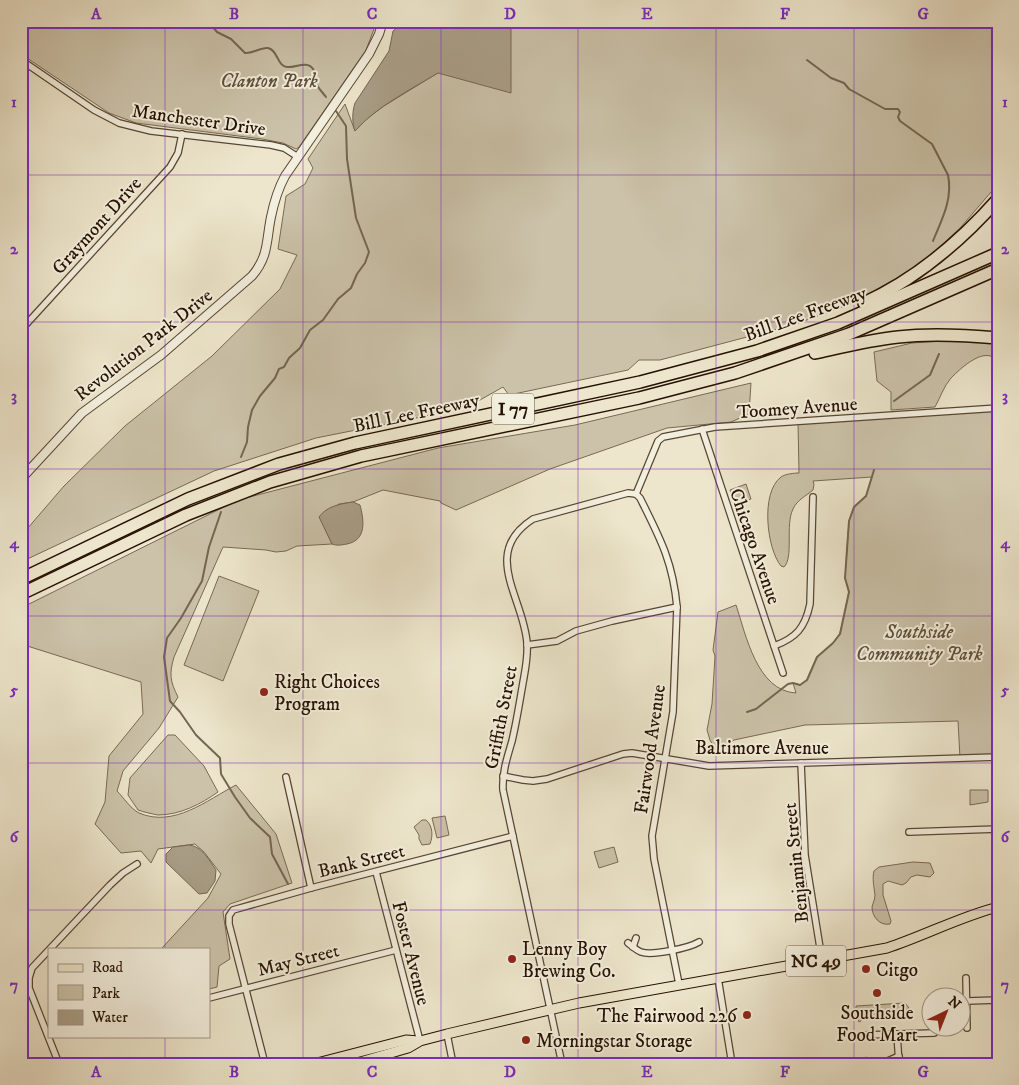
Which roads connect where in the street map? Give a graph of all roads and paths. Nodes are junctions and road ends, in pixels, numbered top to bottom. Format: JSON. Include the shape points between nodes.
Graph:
{"nodes":[{"id":1,"x":383,"y":21,"type":"edge"},
{"id":2,"x":21,"y":60,"type":"edge"},
{"id":3,"x":182,"y":134,"type":"junction"},
{"id":4,"x":298,"y":158,"type":"junction"},
{"id":5,"x":998,"y":199,"type":"edge"},
{"id":6,"x":998,"y":253,"type":"edge"},
{"id":7,"x":998,"y":269,"type":"edge"},
{"id":8,"x":21,"y":330,"type":"edge"},
{"id":9,"x":998,"y":338,"type":"edge"},
{"id":10,"x":170,"y":348,"type":"junction"},
{"id":11,"x":757,"y":351,"type":"junction"},
{"id":12,"x":176,"y":355,"type":"dead end"},
{"id":13,"x":764,"y":363,"type":"junction"},
{"id":14,"x":998,"y":408,"type":"edge"},
{"id":15,"x":702,"y":429,"type":"junction"},
{"id":16,"x":21,"y":479,"type":"edge"},
{"id":17,"x":636,"y":494,"type":"junction"},
{"id":18,"x":813,"y":497,"type":"dead end"},
{"id":19,"x":21,"y":579,"type":"edge"},
{"id":20,"x":21,"y":594,"type":"edge"},
{"id":21,"x":676,"y":607,"type":"junction"},
{"id":22,"x":528,"y":645,"type":"junction"},
{"id":23,"x":774,"y":646,"type":"junction"},
{"id":24,"x":783,"y":673,"type":"dead end"},
{"id":25,"x":998,"y":757,"type":"edge"},
{"id":26,"x":666,"y":759,"type":"junction"},
{"id":27,"x":801,"y":763,"type":"junction"},
{"id":28,"x":503,"y":776,"type":"junction"},
{"id":29,"x":286,"y":777,"type":"dead end"},
{"id":30,"x":998,"y":829,"type":"edge"},
{"id":31,"x":909,"y":832,"type":"dead end"},
{"id":32,"x":513,"y":836,"type":"junction"},
{"id":33,"x":137,"y":864,"type":"dead end"},
{"id":34,"x":376,"y":872,"type":"junction"},
{"id":35,"x":311,"y":888,"type":"junction"},
{"id":36,"x":998,"y":907,"type":"edge"},
{"id":37,"x":636,"y":938,"type":"dead end"},
{"id":38,"x":699,"y":942,"type":"dead end"},
{"id":39,"x":51,"y":948,"type":"edge"},
{"id":40,"x":396,"y":950,"type":"junction"},
{"id":41,"x":672,"y":950,"type":"junction"},
{"id":42,"x":48,"y":951,"type":"edge"},
{"id":43,"x":822,"y":960,"type":"junction"},
{"id":44,"x":718,"y":978,"type":"junction"},
{"id":45,"x":966,"y":978,"type":"dead end"},
{"id":46,"x":679,"y":984,"type":"junction"},
{"id":47,"x":246,"y":988,"type":"junction"},
{"id":48,"x":966,"y":988,"type":"edge"},
{"id":49,"x":210,"y":998,"type":"edge"},
{"id":50,"x":998,"y":1000,"type":"edge"},
{"id":51,"x":972,"y":1001,"type":"edge"},
{"id":52,"x":550,"y":1010,"type":"junction"},
{"id":53,"x":922,"y":1033,"type":"edge"},
{"id":54,"x":446,"y":1034,"type":"junction"},
{"id":55,"x":897,"y":1034,"type":"junction"},
{"id":56,"x":864,"y":1035,"type":"dead end"},
{"id":57,"x":48,"y":1036,"type":"edge"},
{"id":58,"x":49,"y":1038,"type":"edge"},
{"id":59,"x":420,"y":1041,"type":"junction"},
{"id":60,"x":899,"y":1056,"type":"junction"},
{"id":61,"x":59,"y":1064,"type":"edge"},
{"id":62,"x":264,"y":1064,"type":"edge"},
{"id":63,"x":313,"y":1064,"type":"edge"},
{"id":64,"x":353,"y":1064,"type":"edge"},
{"id":65,"x":453,"y":1064,"type":"edge"},
{"id":66,"x":562,"y":1064,"type":"edge"},
{"id":67,"x":732,"y":1064,"type":"edge"},
{"id":68,"x":881,"y":1064,"type":"edge"},
{"id":69,"x":899,"y":1064,"type":"edge"}],
"edges":[{"from":1,"to":4,"type":"street","name":"Revolution Park Drive","via":[[369,54]]},
{"from":2,"to":3,"type":"street","name":"Manchester Drive","via":[[106,118],[126,126]]},
{"from":3,"to":4,"type":"street","name":"Manchester Drive","via":[[271,145],[284,148]]},
{"from":3,"to":8,"type":"street","name":"Graymont Drive","via":[[178,153],[170,167]]},
{"from":4,"to":10,"type":"street","name":"Revolution Park Drive","via":[[277,194],[266,251],[258,270]]},
{"from":5,"to":11,"type":"highway","via":[[948,249],[902,283],[853,309]]},
{"from":6,"to":11,"type":"highway","name":"Bill Lee Freeway","number":"I 77","via":[[838,323]]},
{"from":7,"to":13,"type":"highway","name":"Bill Lee Freeway","number":"I 77","via":[[849,334]]},
{"from":9,"to":13,"type":"highway","via":[[899,337]]},
{"from":10,"to":12,"type":"street"},
{"from":10,"to":16,"type":"street","name":"Revolution Park Drive","via":[[82,413]]},
{"from":11,"to":19,"type":"highway","name":"Bill Lee Freeway","number":"I 77","via":[[640,382],[354,443],[279,464],[188,499]]},
{"from":13,"to":20,"type":"highway","name":"Bill Lee Freeway","number":"I 77","via":[[661,393],[361,456],[302,472],[186,515]]},
{"from":14,"to":15,"type":"street","name":"Toomey Avenue"},
{"from":15,"to":17,"type":"street","name":"Toomey Avenue","via":[[661,438]]},
{"from":15,"to":23,"type":"street","name":"Chicago Avenue"},
{"from":17,"to":21,"type":"street","name":"Fairwood Avenue","via":[[667,556]]},
{"from":17,"to":22,"type":"street","name":"Griffith Street","via":[[628,493],[542,515],[515,534],[508,547],[506,565]]},
{"from":18,"to":23,"type":"street","via":[[808,614],[793,638]]},
{"from":21,"to":22,"type":"street","via":[[576,631],[557,641]]},
{"from":21,"to":26,"type":"street","name":"Fairwood Avenue","via":[[673,712]]},
{"from":22,"to":28,"type":"street","name":"Griffith Street","via":[[518,711]]},
{"from":23,"to":24,"type":"street","name":"Chicago Avenue"},
{"from":25,"to":27,"type":"street","name":"Baltimore Avenue"},
{"from":26,"to":27,"type":"street","name":"Baltimore Avenue","via":[[709,766]]},
{"from":26,"to":28,"type":"street","name":"Baltimore Avenue","via":[[637,753],[623,754],[547,779],[532,781]]},
{"from":26,"to":41,"type":"street","name":"Fairwood Avenue","via":[[652,836]]},
{"from":27,"to":43,"type":"street","name":"Benjamin Street","via":[[805,855]]},
{"from":28,"to":32,"type":"street","name":"Griffith Street"},
{"from":29,"to":35,"type":"street"},
{"from":30,"to":31,"type":"street"},
{"from":32,"to":34,"type":"street","name":"Bank Street"},
{"from":32,"to":52,"type":"street","name":"Griffith Street"},
{"from":33,"to":39,"type":"street","via":[[110,885]]},
{"from":34,"to":35,"type":"street","name":"Bank Street"},
{"from":34,"to":40,"type":"street","name":"Foster Avenue"},
{"from":35,"to":47,"type":"street","name":"Bank Street","via":[[232,911],[229,925]]},
{"from":36,"to":43,"type":"main road","number":"NC 49","via":[[967,916],[908,942]]},
{"from":37,"to":41,"type":"street","via":[[630,945],[639,952]]},
{"from":38,"to":41,"type":"street"},
{"from":40,"to":47,"type":"street","name":"May Street"},
{"from":40,"to":59,"type":"street","name":"Foster Avenue"},
{"from":41,"to":46,"type":"street","name":"Fairwood Avenue"},
{"from":42,"to":57,"type":"street","via":[[32,968],[29,988]]},
{"from":43,"to":44,"type":"main road","number":"NC 49"},
{"from":44,"to":46,"type":"main road","number":"NC 49"},
{"from":44,"to":67,"type":"street"},
{"from":45,"to":48,"type":"street"},
{"from":46,"to":52,"type":"main road","number":"NC 49"},
{"from":47,"to":49,"type":"street","name":"May Street"},
{"from":47,"to":62,"type":"street"},
{"from":50,"to":51,"type":"street"},
{"from":52,"to":54,"type":"main road","number":"NC 49"},
{"from":52,"to":66,"type":"street","name":"Griffith Street"},
{"from":53,"to":55,"type":"street"},
{"from":54,"to":59,"type":"main road","number":"NC 49"},
{"from":54,"to":65,"type":"street"},
{"from":55,"to":56,"type":"street"},
{"from":55,"to":60,"type":"street"},
{"from":58,"to":61,"type":"street"},
{"from":59,"to":63,"type":"main road","number":"NC 49","via":[[406,1040]]},
{"from":59,"to":64,"type":"main road","number":"NC 49","via":[[408,1048]]},
{"from":60,"to":68,"type":"street"},
{"from":60,"to":69,"type":"street"}]}
